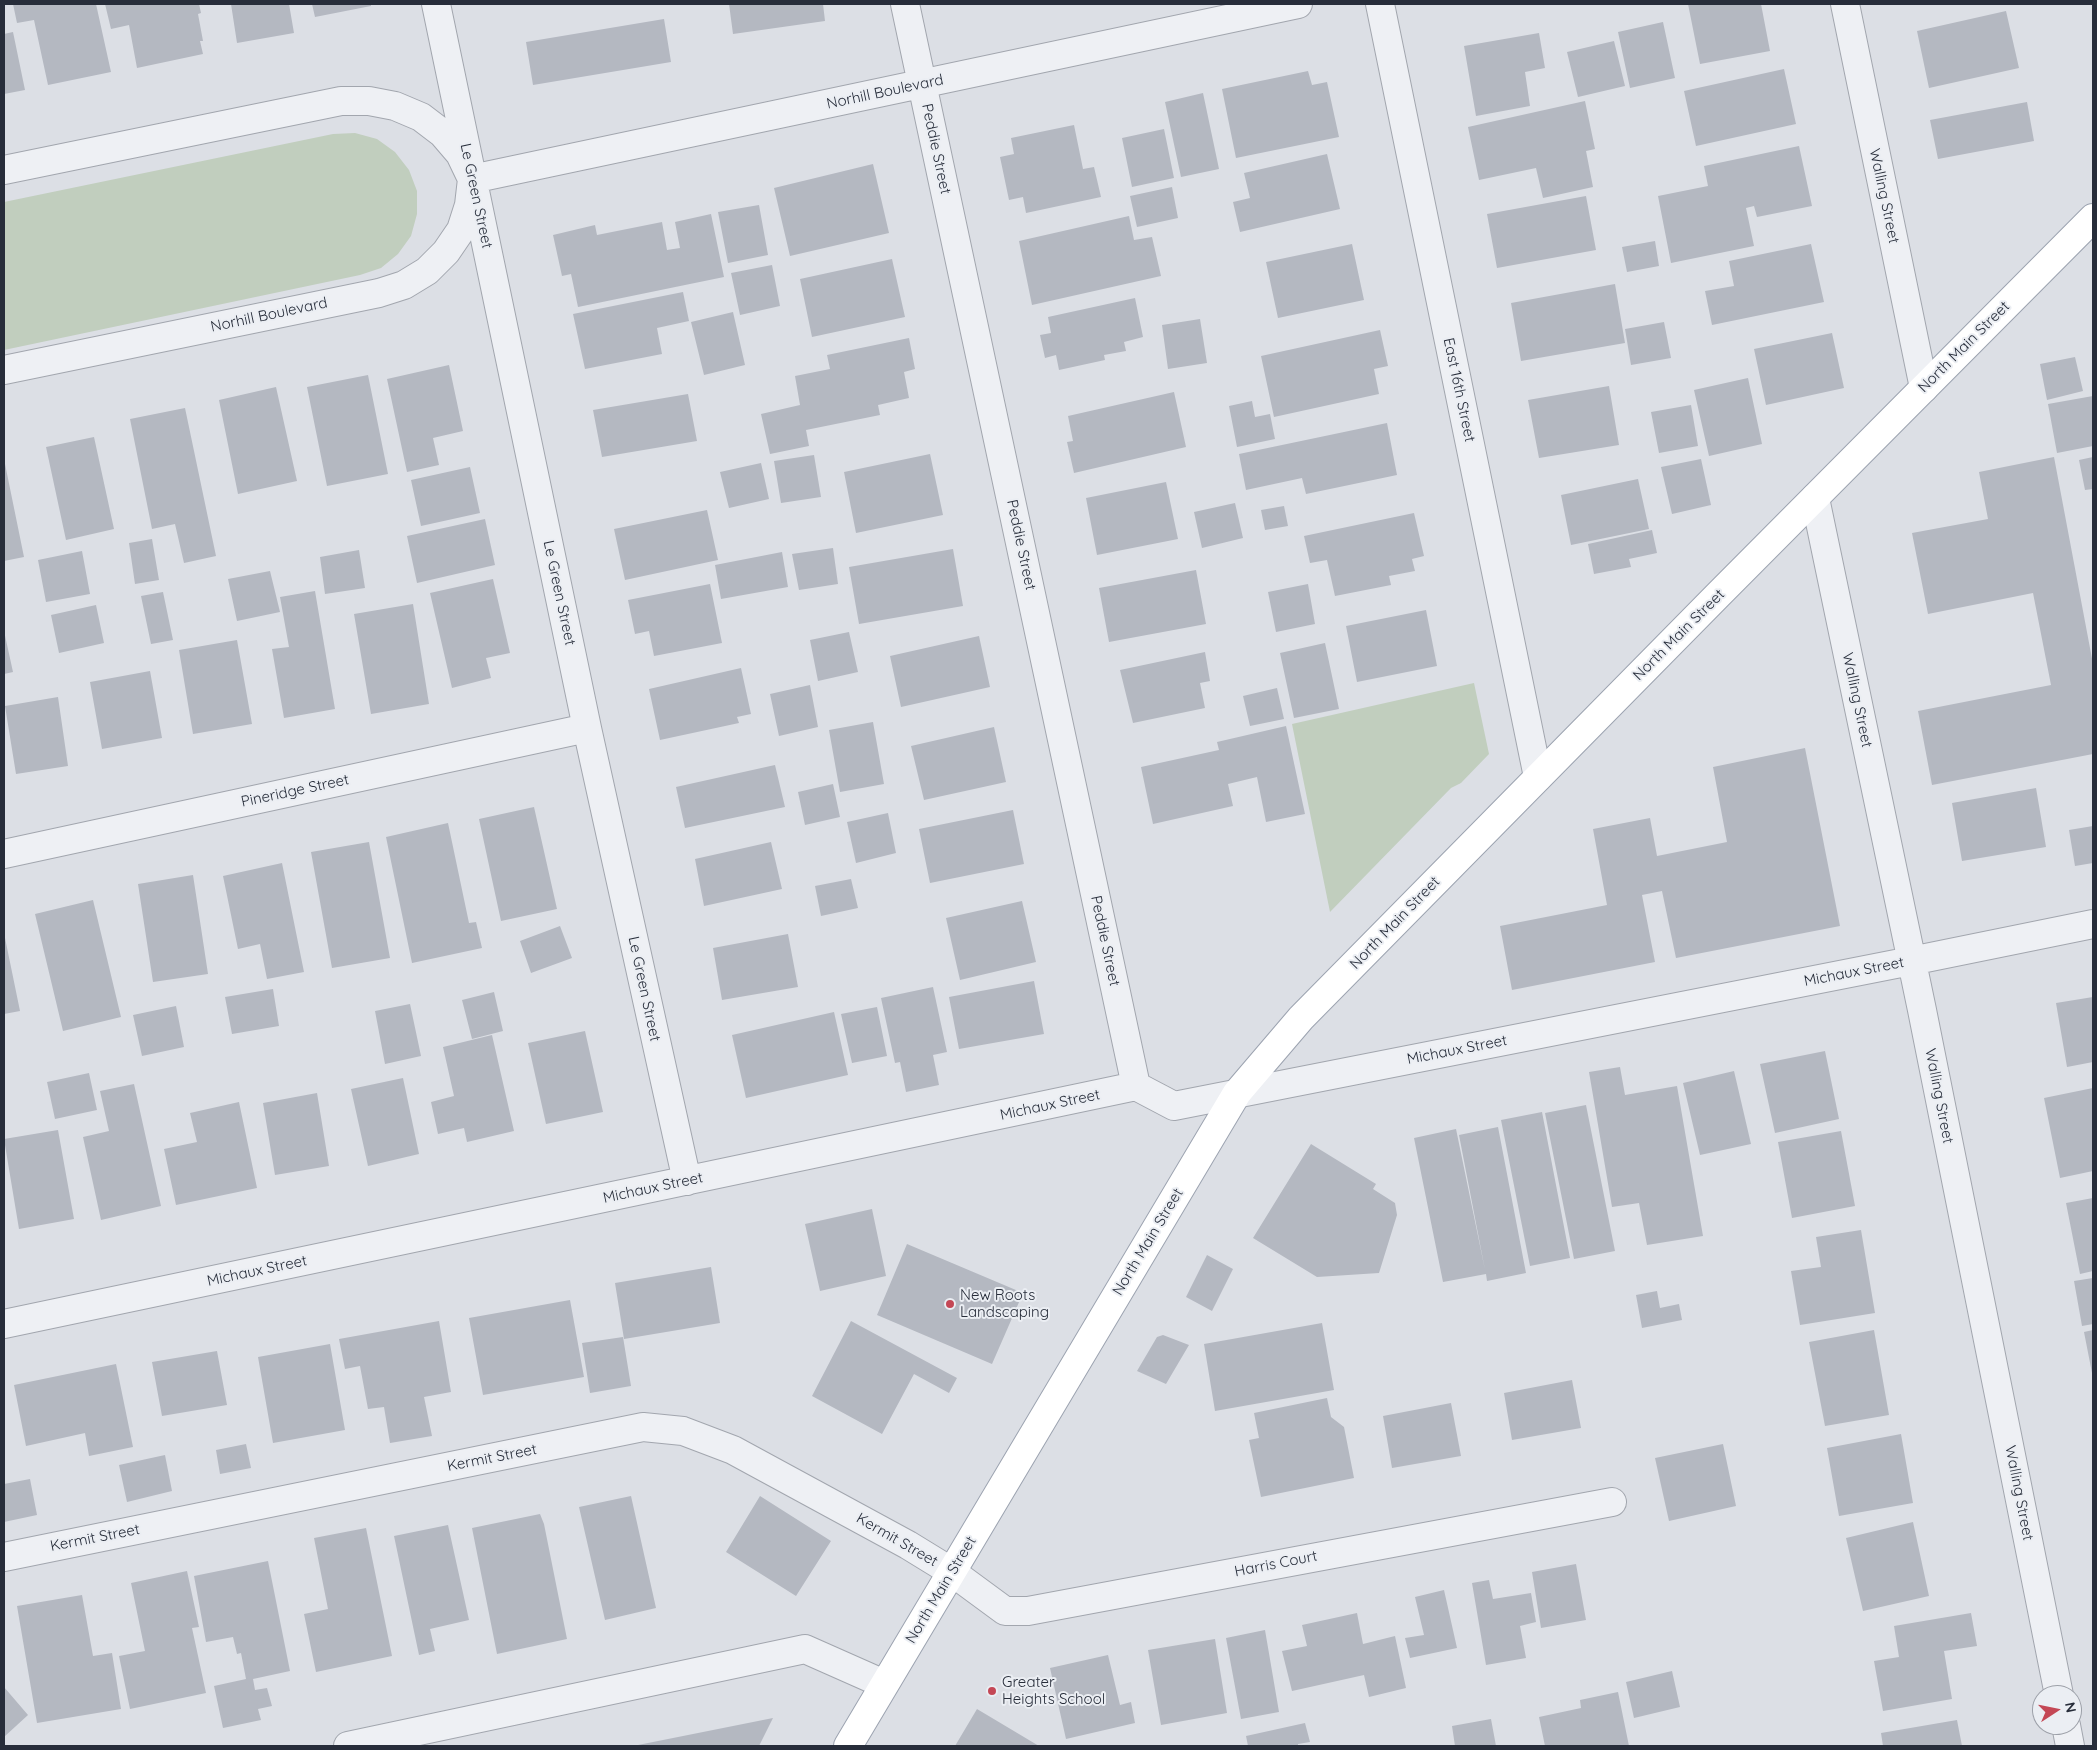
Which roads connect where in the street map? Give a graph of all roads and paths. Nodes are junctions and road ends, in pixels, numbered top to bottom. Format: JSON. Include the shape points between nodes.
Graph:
{"nodes":[{"id":1,"x":436,"y":4,"type":"edge"},
{"id":2,"x":904,"y":4,"type":"edge"},
{"id":3,"x":1298,"y":4,"type":"edge"},
{"id":4,"x":1380,"y":4,"type":"edge"},
{"id":5,"x":1845,"y":4,"type":"edge"},
{"id":6,"x":922,"y":85,"type":"junction"},
{"id":7,"x":4,"y":170,"type":"edge"},
{"id":8,"x":472,"y":179,"type":"junction"},
{"id":9,"x":2093,"y":218,"type":"edge"},
{"id":10,"x":4,"y":370,"type":"edge"},
{"id":11,"x":1924,"y":388,"type":"junction"},
{"id":12,"x":1815,"y":498,"type":"junction"},
{"id":13,"x":587,"y":728,"type":"junction"},
{"id":14,"x":1538,"y":777,"type":"junction"},
{"id":15,"x":4,"y":854,"type":"edge"},
{"id":16,"x":2093,"y":924,"type":"edge"},
{"id":17,"x":1912,"y":961,"type":"junction"},
{"id":18,"x":1136,"y":1086,"type":"junction"},
{"id":19,"x":1238,"y":1093,"type":"junction"},
{"id":20,"x":687,"y":1181,"type":"junction"},
{"id":21,"x":4,"y":1324,"type":"edge"},
{"id":22,"x":1612,"y":1502,"type":"dead end"},
{"id":23,"x":4,"y":1557,"type":"edge"},
{"id":24,"x":952,"y":1572,"type":"junction"},
{"id":25,"x":884,"y":1684,"type":"junction"},
{"id":26,"x":2058,"y":1685,"type":"edge"},
{"id":27,"x":348,"y":1746,"type":"edge"},
{"id":28,"x":848,"y":1746,"type":"edge"}],
"edges":[{"from":1,"to":8,"type":"street","name":"Le Green Street"},
{"from":2,"to":6,"type":"street","name":"Peddie Street"},
{"from":3,"to":6,"type":"street","name":"Norhill Boulevard"},
{"from":4,"to":14,"type":"street","name":"East 16th Street"},
{"from":5,"to":11,"type":"street","name":"Walling Street"},
{"from":6,"to":8,"type":"street","name":"Norhill Boulevard"},
{"from":6,"to":18,"type":"street","name":"Peddie Street"},
{"from":7,"to":8,"type":"street","via":[[342,101],[369,101],[396,106],[421,117],[442,133],[460,154]]},
{"from":8,"to":10,"type":"street","name":"Norhill Boulevard","via":[[469,205],[460,230],[446,252],[427,271],[404,285],[379,293]]},
{"from":8,"to":13,"type":"street","name":"Le Green Street"},
{"from":9,"to":11,"type":"main road","name":"North Main Street"},
{"from":11,"to":12,"type":"main road","name":"North Main Street"},
{"from":12,"to":14,"type":"main road","name":"North Main Street"},
{"from":12,"to":17,"type":"street","name":"Walling Street"},
{"from":13,"to":15,"type":"street","name":"Pineridge Street"},
{"from":13,"to":20,"type":"street","name":"Le Green Street"},
{"from":14,"to":19,"type":"main road","name":"North Main Street","via":[[1301,1018]]},
{"from":16,"to":17,"type":"street","name":"Michaux Street"},
{"from":17,"to":19,"type":"street","name":"Michaux Street"},
{"from":17,"to":26,"type":"street","name":"Walling Street"},
{"from":18,"to":19,"type":"street","name":"Michaux Street","via":[[1174,1106]]},
{"from":18,"to":20,"type":"street","name":"Michaux Street"},
{"from":19,"to":24,"type":"main road","name":"North Main Street"},
{"from":20,"to":21,"type":"street","name":"Michaux Street"},
{"from":22,"to":24,"type":"street","name":"Harris Court","via":[[1028,1611],[1005,1611]]},
{"from":23,"to":24,"type":"street","name":"Kermit Street","via":[[643,1427],[683,1431],[733,1450],[902,1541]]},
{"from":24,"to":25,"type":"main road","name":"North Main Street"},
{"from":25,"to":27,"type":"street","via":[[805,1649]]},
{"from":25,"to":28,"type":"main road","name":"North Main Street"}]}
